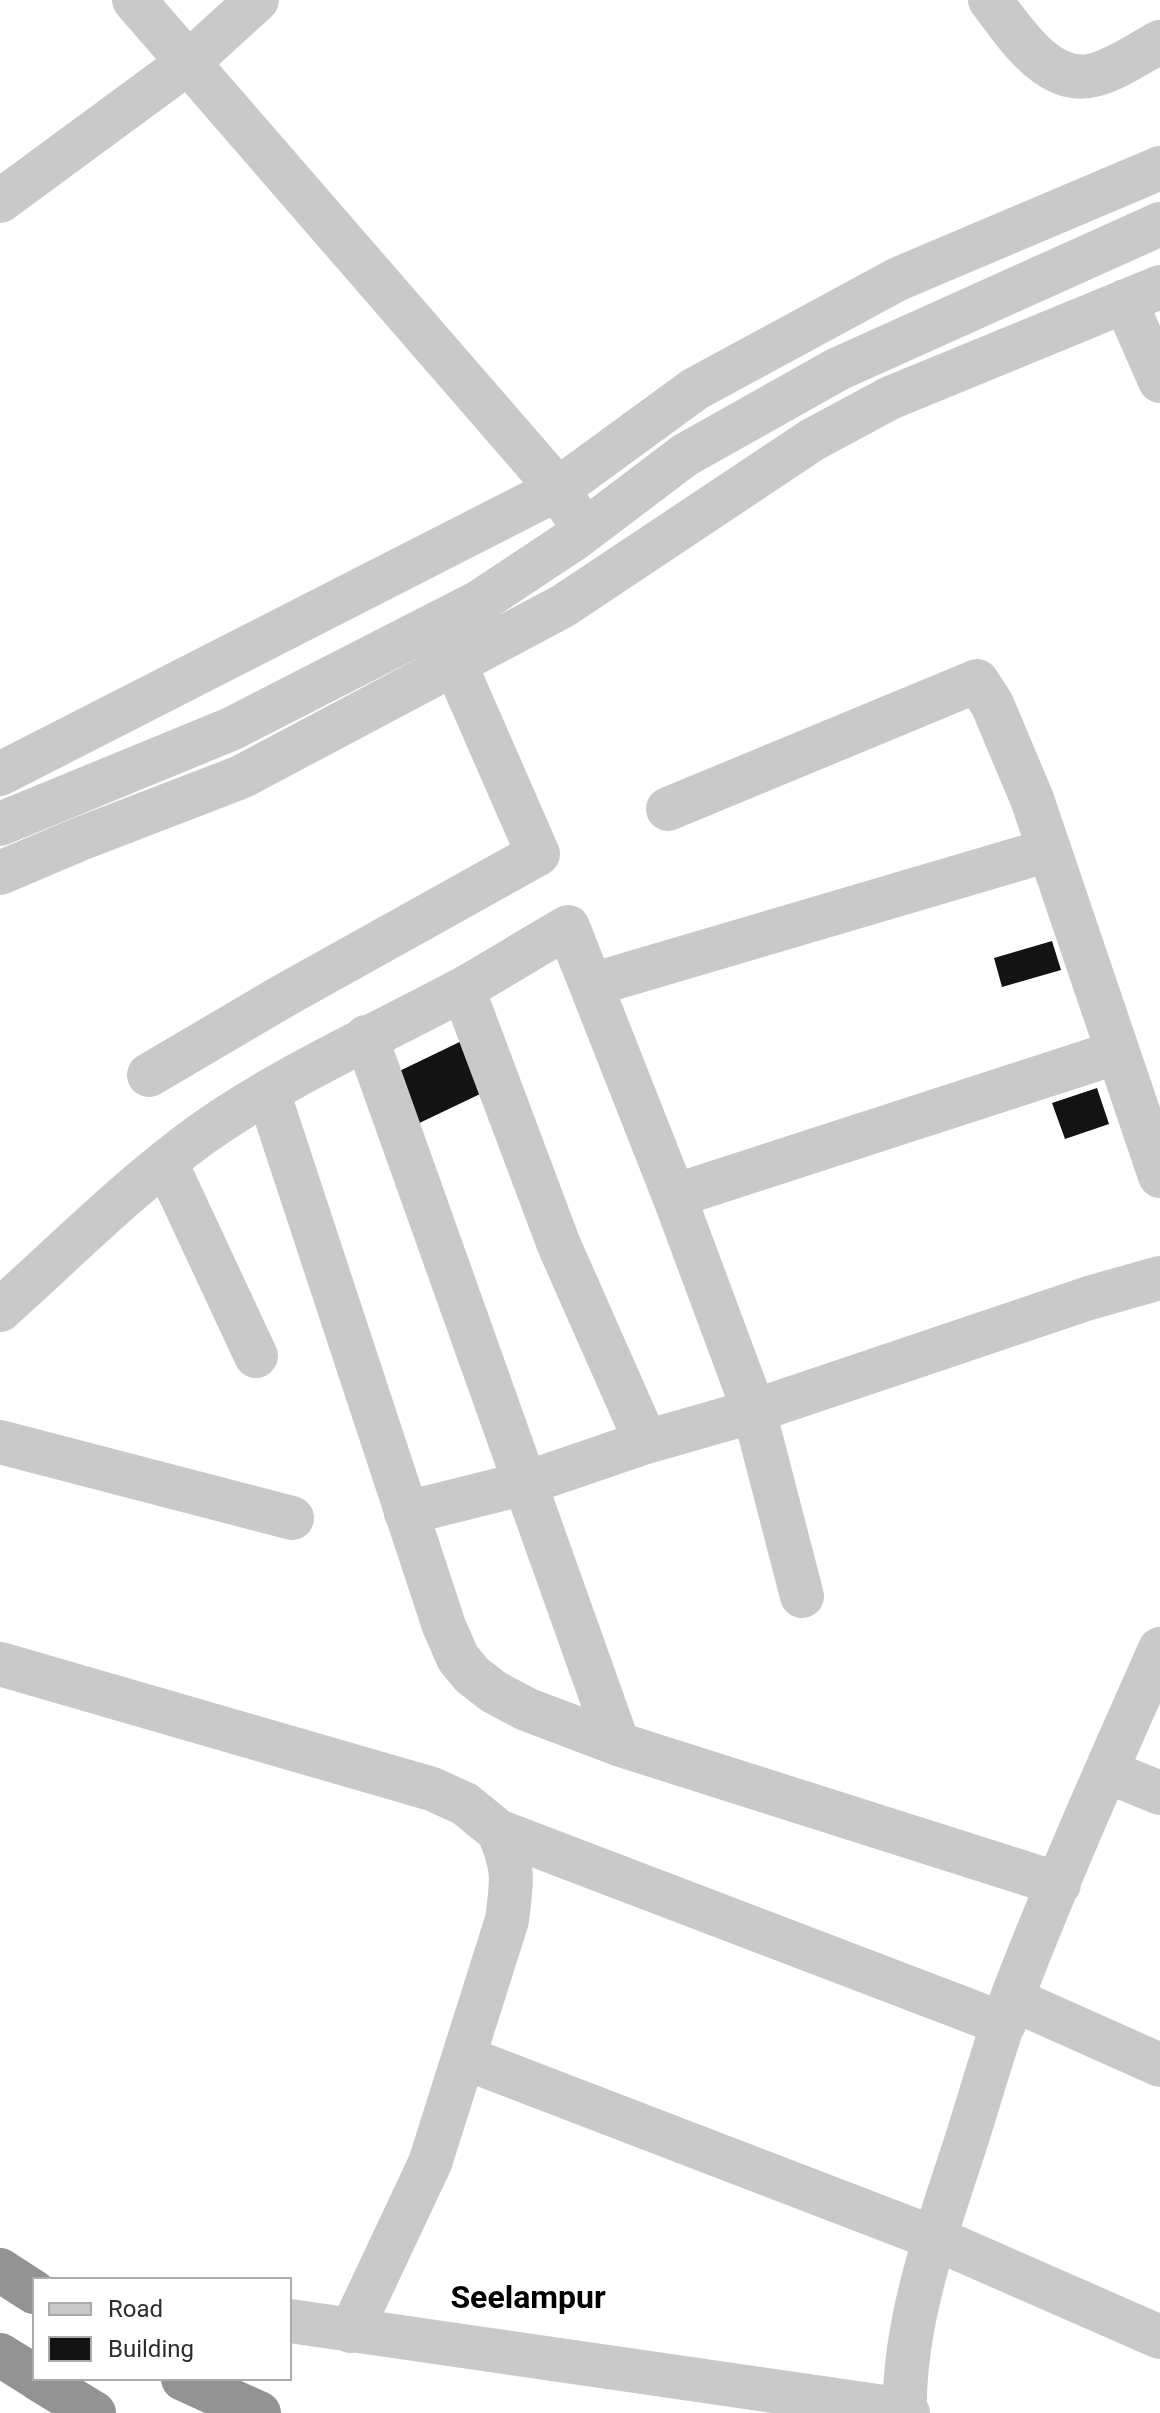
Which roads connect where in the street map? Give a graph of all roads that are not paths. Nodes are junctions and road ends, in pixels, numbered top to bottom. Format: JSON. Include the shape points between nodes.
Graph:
{"nodes":[{"id":1,"x":134,"y":0,"type":"edge"},
{"id":2,"x":990,"y":0,"type":"edge"},
{"id":3,"x":254,"y":1,"type":"edge"},
{"id":4,"x":1160,"y":42,"type":"edge"},
{"id":5,"x":189,"y":62,"type":"junction"},
{"id":6,"x":1160,"y":168,"type":"edge"},
{"id":7,"x":0,"y":201,"type":"edge"},
{"id":8,"x":1160,"y":224,"type":"edge"},
{"id":9,"x":1143,"y":294,"type":"edge"},
{"id":10,"x":1160,"y":381,"type":"edge"},
{"id":11,"x":558,"y":489,"type":"junction"},
{"id":12,"x":585,"y":531,"type":"junction"},
{"id":13,"x":455,"y":664,"type":"junction"},
{"id":14,"x":0,"y":774,"type":"edge"},
{"id":15,"x":668,"y":809,"type":"dead end"},
{"id":16,"x":0,"y":824,"type":"edge"},
{"id":17,"x":1049,"y":850,"type":"junction"},
{"id":18,"x":0,"y":873,"type":"edge"},
{"id":19,"x":591,"y":985,"type":"junction"},
{"id":20,"x":463,"y":989,"type":"junction"},
{"id":21,"x":366,"y":1037,"type":"junction"},
{"id":22,"x":1118,"y":1052,"type":"junction"},
{"id":23,"x":149,"y":1075,"type":"dead end"},
{"id":24,"x":268,"y":1092,"type":"junction"},
{"id":25,"x":166,"y":1163,"type":"junction"},
{"id":26,"x":1160,"y":1176,"type":"edge"},
{"id":27,"x":674,"y":1196,"type":"junction"},
{"id":28,"x":1160,"y":1278,"type":"edge"},
{"id":29,"x":0,"y":1310,"type":"edge"},
{"id":30,"x":256,"y":1356,"type":"dead end"},
{"id":31,"x":754,"y":1411,"type":"junction"},
{"id":32,"x":0,"y":1442,"type":"edge"},
{"id":33,"x":646,"y":1442,"type":"junction"},
{"id":34,"x":526,"y":1483,"type":"junction"},
{"id":35,"x":406,"y":1513,"type":"junction"},
{"id":36,"x":292,"y":1518,"type":"dead end"},
{"id":37,"x":802,"y":1596,"type":"dead end"},
{"id":38,"x":1160,"y":1649,"type":"edge"},
{"id":39,"x":0,"y":1664,"type":"edge"},
{"id":40,"x":618,"y":1744,"type":"junction"},
{"id":41,"x":1106,"y":1771,"type":"junction"},
{"id":42,"x":1160,"y":1793,"type":"edge"},
{"id":43,"x":498,"y":1831,"type":"junction"},
{"id":44,"x":1059,"y":1884,"type":"junction"},
{"id":45,"x":1008,"y":2012,"type":"junction"},
{"id":46,"x":465,"y":2058,"type":"junction"},
{"id":47,"x":1160,"y":2065,"type":"edge"},
{"id":48,"x":934,"y":2238,"type":"junction"},
{"id":49,"x":0,"y":2270,"type":"edge"},
{"id":50,"x":32,"y":2291,"type":"edge"},
{"id":51,"x":292,"y":2321,"type":"edge"},
{"id":52,"x":351,"y":2331,"type":"junction"},
{"id":53,"x":1160,"y":2337,"type":"edge"},
{"id":54,"x":0,"y":2355,"type":"edge"},
{"id":55,"x":32,"y":2375,"type":"edge"},
{"id":56,"x":41,"y":2381,"type":"edge"},
{"id":57,"x":187,"y":2381,"type":"edge"},
{"id":58,"x":906,"y":2411,"type":"edge"},
{"id":59,"x":94,"y":2413,"type":"edge"},
{"id":60,"x":259,"y":2413,"type":"edge"}],
"edges":[{"from":1,"to":5,"type":"street"},
{"from":2,"to":4,"type":"street","via":[[1046,64],[1069,76],[1092,76]]},
{"from":3,"to":5,"type":"street"},
{"from":5,"to":7,"type":"street"},
{"from":5,"to":11,"type":"street"},
{"from":6,"to":11,"type":"street","via":[[898,279],[695,389]]},
{"from":8,"to":12,"type":"street","via":[[838,369],[685,455]]},
{"from":9,"to":10,"type":"street"},
{"from":9,"to":13,"type":"street","via":[[890,398],[812,440],[563,606]]},
{"from":11,"to":12,"type":"street"},
{"from":11,"to":14,"type":"street"},
{"from":12,"to":16,"type":"street","via":[[479,602],[231,729]]},
{"from":13,"to":18,"type":"street","via":[[241,777]]},
{"from":13,"to":23,"type":"street","via":[[538,854]]},
{"from":15,"to":17,"type":"street","via":[[977,681],[992,704]]},
{"from":17,"to":19,"type":"street"},
{"from":17,"to":22,"type":"street"},
{"from":19,"to":20,"type":"street","via":[[568,927]]},
{"from":19,"to":27,"type":"street"},
{"from":20,"to":21,"type":"street"},
{"from":20,"to":33,"type":"street","via":[[559,1245]]},
{"from":21,"to":24,"type":"street"},
{"from":21,"to":34,"type":"street"},
{"from":22,"to":26,"type":"street"},
{"from":22,"to":27,"type":"street"},
{"from":24,"to":25,"type":"street"},
{"from":24,"to":35,"type":"street"},
{"from":25,"to":29,"type":"street"},
{"from":25,"to":30,"type":"street"},
{"from":27,"to":31,"type":"street"},
{"from":28,"to":31,"type":"street"},
{"from":31,"to":33,"type":"street"},
{"from":31,"to":37,"type":"street"},
{"from":32,"to":36,"type":"street"},
{"from":33,"to":34,"type":"street"},
{"from":34,"to":35,"type":"street"},
{"from":34,"to":40,"type":"street"},
{"from":35,"to":40,"type":"street","via":[[444,1626],[472,1675],[526,1709]]},
{"from":38,"to":41,"type":"street"},
{"from":39,"to":43,"type":"street","via":[[432,1789],[465,1804]]},
{"from":40,"to":44,"type":"street"},
{"from":41,"to":42,"type":"street"},
{"from":41,"to":44,"type":"street"},
{"from":43,"to":45,"type":"street"},
{"from":43,"to":46,"type":"street","via":[[509,1855],[511,1895]]},
{"from":44,"to":45,"type":"street"},
{"from":45,"to":47,"type":"street"},
{"from":45,"to":48,"type":"street"},
{"from":46,"to":48,"type":"street"},
{"from":46,"to":52,"type":"street","via":[[422,2184]]},
{"from":48,"to":53,"type":"street"},
{"from":48,"to":58,"type":"street","via":[[912,2333]]},
{"from":49,"to":50,"type":"highway"},
{"from":51,"to":52,"type":"street"},
{"from":52,"to":58,"type":"street"},
{"from":54,"to":55,"type":"highway"},
{"from":56,"to":59,"type":"highway"},
{"from":57,"to":60,"type":"highway"}]}
